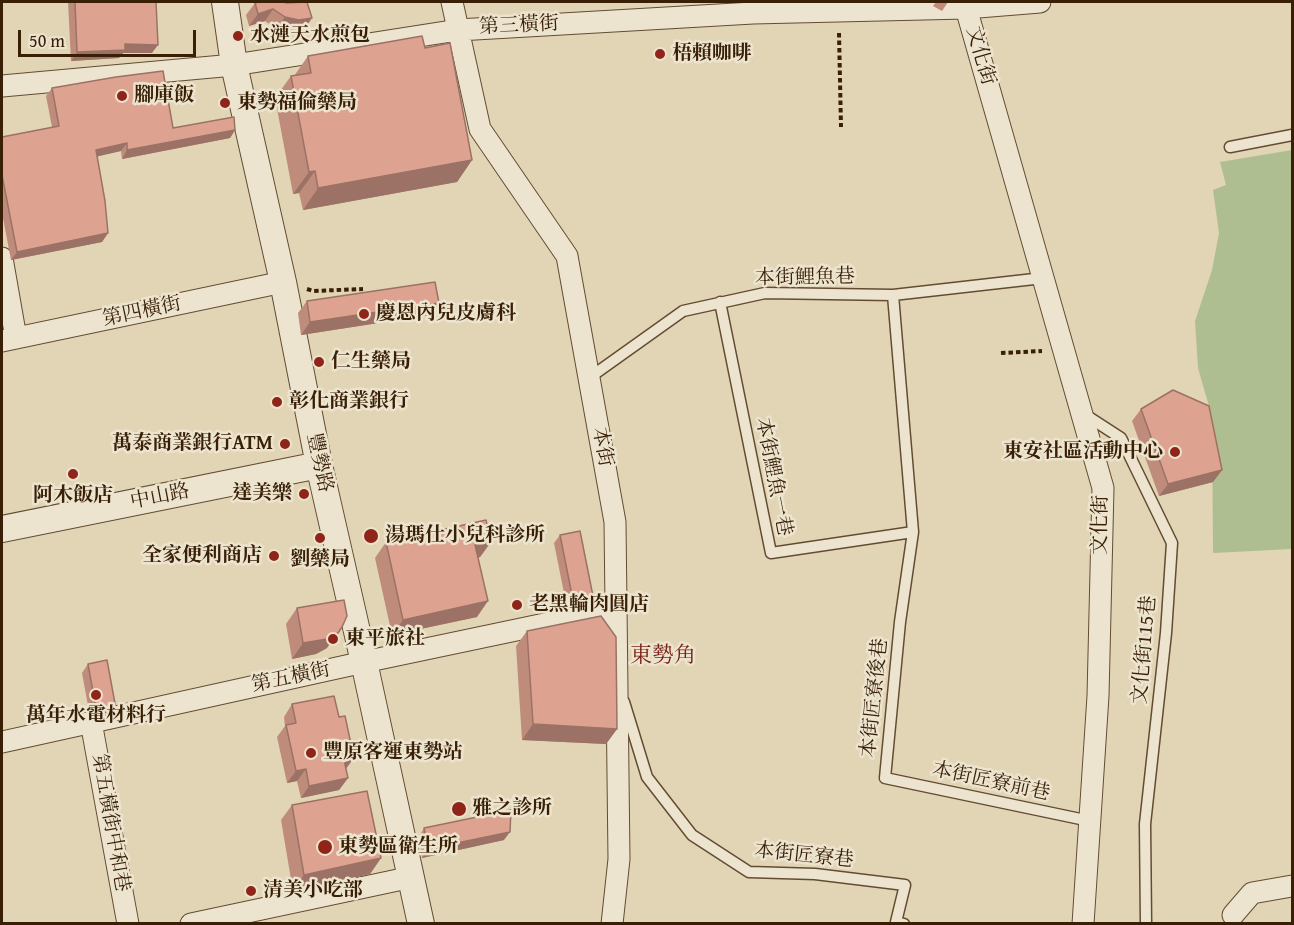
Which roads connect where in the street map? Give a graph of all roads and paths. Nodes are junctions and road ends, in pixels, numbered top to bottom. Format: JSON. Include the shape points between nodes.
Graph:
{"nodes":[{"id":1,"x":225,"y":2,"type":"edge"},
{"id":2,"x":452,"y":2,"type":"edge"},
{"id":3,"x":1040,"y":2,"type":"edge"},
{"id":4,"x":967,"y":4,"type":"edge"},
{"id":5,"x":751,"y":7,"type":"edge"},
{"id":6,"x":838,"y":11,"type":"junction"},
{"id":7,"x":458,"y":30,"type":"junction"},
{"id":8,"x":234,"y":65,"type":"junction"},
{"id":9,"x":2,"y":86,"type":"edge"},
{"id":10,"x":841,"y":127,"type":"dead end"},
{"id":11,"x":1293,"y":135,"type":"edge"},
{"id":12,"x":1230,"y":147,"type":"dead end"},
{"id":13,"x":2,"y":258,"type":"edge"},
{"id":14,"x":1043,"y":278,"type":"junction"},
{"id":15,"x":283,"y":282,"type":"junction"},
{"id":16,"x":363,"y":289,"type":"dead end"},
{"id":17,"x":893,"y":295,"type":"junction"},
{"id":18,"x":720,"y":303,"type":"junction"},
{"id":19,"x":9,"y":340,"type":"edge"},
{"id":20,"x":1064,"y":350,"type":"junction"},
{"id":21,"x":1001,"y":352,"type":"dead end"},
{"id":22,"x":589,"y":378,"type":"junction"},
{"id":23,"x":1081,"y":412,"type":"junction"},
{"id":24,"x":319,"y":465,"type":"junction"},
{"id":25,"x":2,"y":530,"type":"edge"},
{"id":26,"x":912,"y":532,"type":"junction"},
{"id":27,"x":616,"y":609,"type":"junction"},
{"id":28,"x":364,"y":662,"type":"junction"},
{"id":29,"x":617,"y":681,"type":"junction"},
{"id":30,"x":92,"y":722,"type":"junction"},
{"id":31,"x":2,"y":742,"type":"edge"},
{"id":32,"x":885,"y":778,"type":"joint"},
{"id":33,"x":1090,"y":821,"type":"junction"},
{"id":34,"x":412,"y":877,"type":"junction"},
{"id":35,"x":1293,"y":886,"type":"edge"},
{"id":36,"x":1230,"y":919,"type":"edge"},
{"id":37,"x":128,"y":924,"type":"edge"},
{"id":38,"x":191,"y":924,"type":"edge"},
{"id":39,"x":421,"y":924,"type":"edge"},
{"id":40,"x":612,"y":924,"type":"edge"},
{"id":41,"x":904,"y":924,"type":"edge"},
{"id":42,"x":1083,"y":924,"type":"edge"},
{"id":43,"x":1146,"y":924,"type":"edge"}],
"edges":[{"from":1,"to":8,"type":"street","name":"豐勢路"},
{"from":2,"to":7,"type":"street","name":"本街"},
{"from":3,"to":4,"type":"street","name":"第三橫街"},
{"from":4,"to":6,"type":"street","name":"第三橫街"},
{"from":4,"to":14,"type":"street","name":"文化街"},
{"from":5,"to":6,"type":"street","name":"第三橫街"},
{"from":5,"to":7,"type":"street","name":"第三橫街"},
{"from":6,"to":10,"type":"path"},
{"from":7,"to":8,"type":"street","name":"第三橫街"},
{"from":7,"to":22,"type":"street","name":"本街","via":[[480,129],[567,256]]},
{"from":8,"to":9,"type":"street","name":"第三橫街"},
{"from":8,"to":15,"type":"street","name":"豐勢路"},
{"from":11,"to":12,"type":"lane"},
{"from":13,"to":19,"type":"street"},
{"from":14,"to":17,"type":"lane","name":"本街鯉魚巷"},
{"from":14,"to":20,"type":"street","name":"文化街"},
{"from":15,"to":16,"type":"path","via":[[313,291]]},
{"from":15,"to":19,"type":"street","name":"第四橫街"},
{"from":15,"to":24,"type":"street","name":"豐勢路"},
{"from":17,"to":18,"type":"lane","name":"本街鯉魚巷","via":[[765,292]]},
{"from":17,"to":26,"type":"lane"},
{"from":18,"to":22,"type":"lane","name":"本街鯉魚巷","via":[[683,310]]},
{"from":18,"to":26,"type":"lane","name":"本街鯉魚一巷","via":[[771,553]]},
{"from":20,"to":21,"type":"path"},
{"from":20,"to":23,"type":"street","name":"文化街"},
{"from":22,"to":27,"type":"street","name":"本街","via":[[615,522]]},
{"from":23,"to":33,"type":"street","name":"文化街","via":[[1103,488],[1098,696]]},
{"from":23,"to":43,"type":"lane","name":"文化街115巷","via":[[1121,438],[1172,543],[1145,824]]},
{"from":24,"to":25,"type":"street","name":"中山路"},
{"from":24,"to":28,"type":"street","name":"豐勢路"},
{"from":26,"to":32,"type":"lane","name":"本街匠寮後巷"},
{"from":27,"to":28,"type":"street","name":"第五橫街"},
{"from":27,"to":29,"type":"street","name":"本街"},
{"from":28,"to":30,"type":"street","name":"第五橫街"},
{"from":28,"to":34,"type":"street","name":"豐勢路"},
{"from":29,"to":40,"type":"street","name":"本街","via":[[619,859]]},
{"from":29,"to":41,"type":"lane","name":"本街匠寮巷","via":[[647,777],[692,835],[749,872],[815,874],[905,885],[896,922]]},
{"from":30,"to":31,"type":"street","name":"第五橫街"},
{"from":30,"to":37,"type":"street","name":"第五橫街中和巷"},
{"from":32,"to":33,"type":"lane","name":"本街匠寮前巷"},
{"from":33,"to":42,"type":"street","name":"文化街"},
{"from":34,"to":38,"type":"street"},
{"from":34,"to":39,"type":"street","name":"豐勢路"},
{"from":35,"to":36,"type":"street","via":[[1252,893]]}]}
